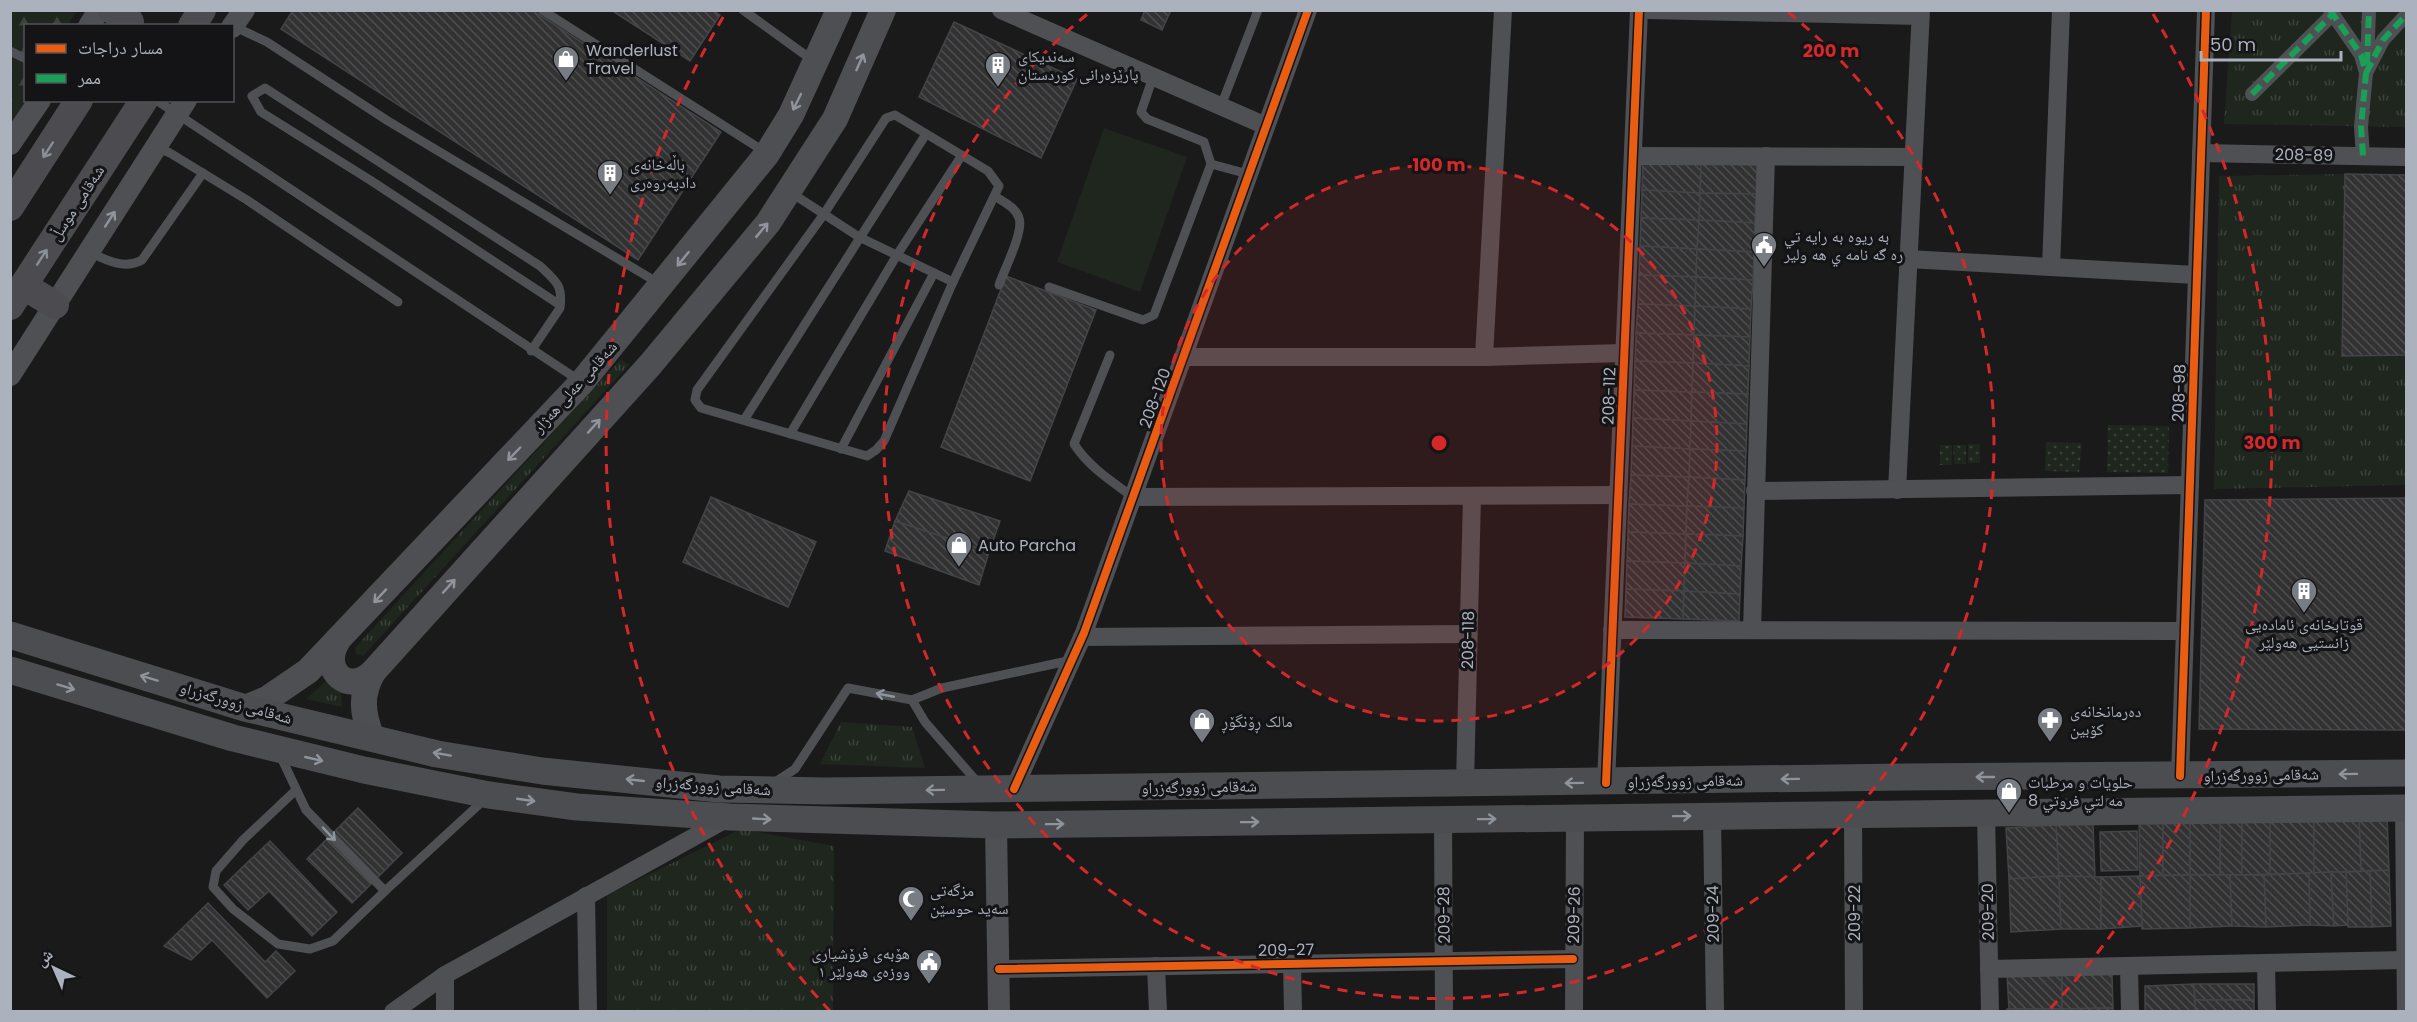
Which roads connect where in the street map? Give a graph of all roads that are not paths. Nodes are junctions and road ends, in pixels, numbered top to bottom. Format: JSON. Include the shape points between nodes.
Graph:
{"nodes":[{"id":1,"x":99,"y":10,"type":"edge"},
{"id":2,"x":202,"y":10,"type":"edge"},
{"id":3,"x":542,"y":10,"type":"edge"},
{"id":4,"x":742,"y":10,"type":"edge"},
{"id":5,"x":762,"y":10,"type":"edge"},
{"id":6,"x":839,"y":10,"type":"edge"},
{"id":7,"x":883,"y":10,"type":"edge"},
{"id":8,"x":1001,"y":10,"type":"edge"},
{"id":9,"x":1258,"y":10,"type":"edge"},
{"id":10,"x":1308,"y":10,"type":"edge"},
{"id":11,"x":1503,"y":10,"type":"edge"},
{"id":12,"x":1639,"y":10,"type":"edge"},
{"id":13,"x":1648,"y":10,"type":"edge"},
{"id":14,"x":2061,"y":10,"type":"edge"},
{"id":15,"x":2206,"y":10,"type":"edge"},
{"id":16,"x":2369,"y":10,"type":"edge"},
{"id":17,"x":2331,"y":12,"type":"edge"},
{"id":18,"x":1921,"y":13,"type":"edge"},
{"id":19,"x":2406,"y":17,"type":"edge"},
{"id":20,"x":237,"y":21,"type":"edge"},
{"id":21,"x":757,"y":21,"type":"junction"},
{"id":22,"x":90,"y":24,"type":"edge"},
{"id":23,"x":193,"y":24,"type":"edge"},
{"id":24,"x":10,"y":51,"type":"edge"},
{"id":25,"x":24,"y":58,"type":"edge"},
{"id":26,"x":816,"y":63,"type":"junction"},
{"id":27,"x":2366,"y":73,"type":"junction"},
{"id":28,"x":1153,"y":77,"type":"junction"},
{"id":29,"x":2252,"y":94,"type":"dead end"},
{"id":30,"x":39,"y":102,"type":"edge"},
{"id":31,"x":78,"y":102,"type":"edge"},
{"id":32,"x":143,"y":102,"type":"edge"},
{"id":33,"x":163,"y":102,"type":"edge"},
{"id":34,"x":1221,"y":106,"type":"junction"},
{"id":35,"x":181,"y":107,"type":"edge"},
{"id":36,"x":1266,"y":126,"type":"junction"},
{"id":37,"x":926,"y":134,"type":"junction"},
{"id":38,"x":10,"y":144,"type":"edge"},
{"id":39,"x":156,"y":147,"type":"junction"},
{"id":40,"x":2201,"y":153,"type":"junction"},
{"id":41,"x":767,"y":154,"type":"junction"},
{"id":42,"x":962,"y":155,"type":"junction"},
{"id":43,"x":1633,"y":156,"type":"junction"},
{"id":44,"x":1766,"y":156,"type":"junction"},
{"id":45,"x":2363,"y":156,"type":"junction"},
{"id":46,"x":1913,"y":157,"type":"junction"},
{"id":47,"x":2406,"y":157,"type":"edge"},
{"id":48,"x":1211,"y":164,"type":"junction"},
{"id":49,"x":203,"y":173,"type":"junction"},
{"id":50,"x":1248,"y":174,"type":"junction"},
{"id":51,"x":789,"y":192,"type":"junction"},
{"id":52,"x":995,"y":196,"type":"junction"},
{"id":53,"x":10,"y":207,"type":"edge"},
{"id":54,"x":824,"y":214,"type":"junction"},
{"id":55,"x":859,"y":237,"type":"junction"},
{"id":56,"x":89,"y":252,"type":"junction"},
{"id":57,"x":897,"y":255,"type":"junction"},
{"id":58,"x":1908,"y":259,"type":"junction"},
{"id":59,"x":2051,"y":267,"type":"junction"},
{"id":60,"x":934,"y":273,"type":"junction"},
{"id":61,"x":2196,"y":275,"type":"junction"},
{"id":62,"x":952,"y":282,"type":"junction"},
{"id":63,"x":662,"y":285,"type":"junction"},
{"id":64,"x":999,"y":285,"type":"dead end"},
{"id":65,"x":1049,"y":287,"type":"dead end"},
{"id":66,"x":17,"y":296,"type":"edge"},
{"id":67,"x":398,"y":302,"type":"dead end"},
{"id":68,"x":55,"y":305,"type":"junction"},
{"id":69,"x":560,"y":305,"type":"junction"},
{"id":70,"x":531,"y":351,"type":"junction"},
{"id":71,"x":1624,"y":353,"type":"junction"},
{"id":72,"x":1110,"y":355,"type":"dead end"},
{"id":73,"x":1184,"y":357,"type":"junction"},
{"id":74,"x":1484,"y":357,"type":"junction"},
{"id":75,"x":10,"y":375,"type":"edge"},
{"id":76,"x":582,"y":382,"type":"junction"},
{"id":77,"x":744,"y":420,"type":"junction"},
{"id":78,"x":790,"y":434,"type":"junction"},
{"id":79,"x":841,"y":449,"type":"junction"},
{"id":80,"x":2190,"y":485,"type":"junction"},
{"id":81,"x":1897,"y":490,"type":"junction"},
{"id":82,"x":1755,"y":491,"type":"junction"},
{"id":83,"x":1472,"y":495,"type":"junction"},
{"id":84,"x":1618,"y":495,"type":"junction"},
{"id":85,"x":1133,"y":497,"type":"junction"},
{"id":86,"x":1612,"y":630,"type":"junction"},
{"id":87,"x":1752,"y":630,"type":"junction"},
{"id":88,"x":2185,"y":631,"type":"junction"},
{"id":89,"x":1468,"y":634,"type":"junction"},
{"id":90,"x":10,"y":635,"type":"edge"},
{"id":91,"x":1082,"y":637,"type":"junction"},
{"id":92,"x":337,"y":642,"type":"junction"},
{"id":93,"x":1072,"y":660,"type":"junction"},
{"id":94,"x":10,"y":670,"type":"edge"},
{"id":95,"x":373,"y":672,"type":"junction"},
{"id":96,"x":912,"y":700,"type":"junction"},
{"id":97,"x":245,"y":708,"type":"junction"},
{"id":98,"x":372,"y":738,"type":"junction"},
{"id":99,"x":278,"y":750,"type":"junction"},
{"id":100,"x":2406,"y":773,"type":"edge"},
{"id":101,"x":2180,"y":776,"type":"junction"},
{"id":102,"x":1905,"y":777,"type":"junction"},
{"id":103,"x":1606,"y":783,"type":"junction"},
{"id":104,"x":1465,"y":784,"type":"junction"},
{"id":105,"x":1014,"y":789,"type":"junction"},
{"id":106,"x":296,"y":790,"type":"junction"},
{"id":107,"x":763,"y":790,"type":"junction"},
{"id":108,"x":984,"y":790,"type":"junction"},
{"id":109,"x":489,"y":795,"type":"junction"},
{"id":110,"x":2405,"y":808,"type":"edge"},
{"id":111,"x":1905,"y":813,"type":"junction"},
{"id":112,"x":1986,"y":813,"type":"junction"},
{"id":113,"x":1853,"y":814,"type":"junction"},
{"id":114,"x":1712,"y":816,"type":"junction"},
{"id":115,"x":730,"y":817,"type":"junction"},
{"id":116,"x":1575,"y":818,"type":"junction"},
{"id":117,"x":1443,"y":819,"type":"junction"},
{"id":118,"x":996,"y":825,"type":"junction"},
{"id":119,"x":385,"y":891,"type":"junction"},
{"id":120,"x":586,"y":896,"type":"junction"},
{"id":121,"x":1573,"y":959,"type":"junction"},
{"id":122,"x":2405,"y":960,"type":"edge"},
{"id":123,"x":1444,"y":961,"type":"junction"},
{"id":124,"x":2266,"y":963,"type":"junction"},
{"id":125,"x":1292,"y":964,"type":"junction"},
{"id":126,"x":1156,"y":966,"type":"junction"},
{"id":127,"x":2129,"y":966,"type":"junction"},
{"id":128,"x":999,"y":969,"type":"junction"},
{"id":129,"x":1989,"y":969,"type":"junction"},
{"id":130,"x":445,"y":975,"type":"junction"},
{"id":131,"x":393,"y":1011,"type":"edge"},
{"id":132,"x":445,"y":1011,"type":"edge"},
{"id":133,"x":588,"y":1011,"type":"edge"},
{"id":134,"x":999,"y":1011,"type":"edge"},
{"id":135,"x":1158,"y":1011,"type":"edge"},
{"id":136,"x":1293,"y":1011,"type":"edge"},
{"id":137,"x":1444,"y":1011,"type":"edge"},
{"id":138,"x":1574,"y":1011,"type":"edge"},
{"id":139,"x":1715,"y":1011,"type":"edge"},
{"id":140,"x":1854,"y":1011,"type":"edge"},
{"id":141,"x":1990,"y":1011,"type":"edge"},
{"id":142,"x":2130,"y":1011,"type":"edge"},
{"id":143,"x":2267,"y":1011,"type":"edge"},
{"id":144,"x":2406,"y":1011,"type":"edge"}],
"edges":[{"from":1,"to":22,"type":"street"},
{"from":2,"to":23,"type":"highway"},
{"from":3,"to":41,"type":"lane"},
{"from":4,"to":21,"type":"lane"},
{"from":5,"to":21,"type":"lane"},
{"from":6,"to":26,"type":"main road","name":"شەقامی عەلی هەژار"},
{"from":51,"to":7,"type":"main road","one_way":true,"via":[[835,120]]},
{"from":8,"to":28,"type":"street"},
{"from":9,"to":34,"type":"lane"},
{"from":10,"to":36,"type":"street","name":"208-120"},
{"from":11,"to":74,"type":"street"},
{"from":12,"to":43,"type":"street","name":"208-112"},
{"from":13,"to":18,"type":"street"},
{"from":14,"to":59,"type":"street"},
{"from":15,"to":40,"type":"street","name":"208-98"},
{"from":16,"to":27,"type":"street"},
{"from":17,"to":27,"type":"street","via":[[2361,56]]},
{"from":17,"to":29,"type":"street"},
{"from":18,"to":46,"type":"street"},
{"from":19,"to":27,"type":"street","via":[[2383,40]]},
{"from":20,"to":63,"type":"lane","via":[[388,121]]},
{"from":21,"to":26,"type":"lane"},
{"from":24,"to":25,"type":"lane"},
{"from":26,"to":41,"type":"main road","name":"شەقامی عەلی هەژار","one_way":true},
{"from":27,"to":45,"type":"street","via":[[2361,127]]},
{"from":28,"to":34,"type":"street"},
{"from":28,"to":48,"type":"lane","via":[[1141,112],[1204,142]]},
{"from":30,"to":38,"type":"street"},
{"from":31,"to":53,"type":"highway","one_way":true},
{"from":66,"to":32,"type":"highway","name":"شەقامی موسڵ","one_way":true},
{"from":33,"to":35,"type":"lane"},
{"from":34,"to":36,"type":"street"},
{"from":35,"to":39,"type":"street"},
{"from":35,"to":70,"type":"lane"},
{"from":36,"to":50,"type":"street","name":"208-120"},
{"from":37,"to":42,"type":"lane"},
{"from":37,"to":54,"type":"lane","via":[[895,115],[886,118]]},
{"from":37,"to":55,"type":"lane"},
{"from":39,"to":49,"type":"lane"},
{"from":56,"to":39,"type":"street","one_way":true},
{"from":40,"to":45,"type":"street","name":"208-89"},
{"from":40,"to":61,"type":"street","name":"208-98"},
{"from":41,"to":63,"type":"main road","name":"شەقامی عەلی هەژار","one_way":true},
{"from":42,"to":52,"type":"lane","via":[[994,178],[999,186]]},
{"from":42,"to":57,"type":"lane"},
{"from":43,"to":44,"type":"street"},
{"from":43,"to":71,"type":"street","name":"208-112"},
{"from":44,"to":46,"type":"street"},
{"from":44,"to":82,"type":"street"},
{"from":45,"to":47,"type":"street","name":"208-89"},
{"from":46,"to":58,"type":"street"},
{"from":48,"to":50,"type":"lane"},
{"from":48,"to":65,"type":"lane","via":[[1154,315],[1143,320]]},
{"from":49,"to":56,"type":"lane","via":[[142,260],[132,265]]},
{"from":49,"to":67,"type":"lane"},
{"from":50,"to":73,"type":"street","name":"208-120"},
{"from":51,"to":54,"type":"lane"},
{"from":95,"to":51,"type":"main road","one_way":true,"via":[[650,365],[768,223]]},
{"from":52,"to":62,"type":"lane"},
{"from":52,"to":64,"type":"lane","via":[[1014,210],[1020,228]]},
{"from":54,"to":55,"type":"lane"},
{"from":54,"to":77,"type":"lane","via":[[697,390],[695,400],[701,408]]},
{"from":55,"to":57,"type":"lane"},
{"from":55,"to":77,"type":"lane"},
{"from":56,"to":68,"type":"street"},
{"from":57,"to":60,"type":"lane"},
{"from":57,"to":78,"type":"lane"},
{"from":58,"to":59,"type":"street"},
{"from":58,"to":81,"type":"street"},
{"from":59,"to":61,"type":"street"},
{"from":60,"to":62,"type":"lane"},
{"from":60,"to":79,"type":"lane"},
{"from":61,"to":80,"type":"street","name":"208-98"},
{"from":62,"to":79,"type":"lane","via":[[884,441],[867,456]]},
{"from":63,"to":76,"type":"main road","name":"شەقامی عەلی هەژار"},
{"from":66,"to":68,"type":"highway"},
{"from":68,"to":75,"type":"street"},
{"from":69,"to":69,"type":"lane","via":[[558,282],[540,266],[265,88],[252,96],[261,112]]},
{"from":69,"to":70,"type":"lane"},
{"from":70,"to":76,"type":"lane"},
{"from":71,"to":74,"type":"street"},
{"from":71,"to":84,"type":"street","name":"208-112"},
{"from":72,"to":85,"type":"lane","via":[[1074,444],[1102,475]]},
{"from":73,"to":74,"type":"street"},
{"from":73,"to":85,"type":"street","name":"208-120"},
{"from":76,"to":92,"type":"main road","name":"شەقامی عەلی هەژار","one_way":true},
{"from":77,"to":78,"type":"lane"},
{"from":78,"to":79,"type":"lane"},
{"from":80,"to":81,"type":"street"},
{"from":80,"to":88,"type":"street","name":"208-98"},
{"from":81,"to":82,"type":"street"},
{"from":82,"to":87,"type":"street"},
{"from":83,"to":84,"type":"street"},
{"from":83,"to":85,"type":"street"},
{"from":83,"to":89,"type":"street","name":"208-118"},
{"from":84,"to":86,"type":"street","name":"208-112"},
{"from":85,"to":91,"type":"street","name":"208-120"},
{"from":86,"to":87,"type":"street"},
{"from":86,"to":103,"type":"street","name":"208-112"},
{"from":87,"to":88,"type":"street"},
{"from":88,"to":101,"type":"street","name":"208-98"},
{"from":89,"to":91,"type":"street"},
{"from":89,"to":104,"type":"street","name":"208-118"},
{"from":97,"to":90,"type":"main road","name":"شەقامی زوورگەزراو","one_way":true},
{"from":91,"to":93,"type":"street","name":"208-120"},
{"from":92,"to":95,"type":"main road","via":[[331,664],[339,677],[361,681]]},
{"from":92,"to":97,"type":"main road","name":"شەقامی عەلی هەژار","via":[[288,686]]},
{"from":93,"to":96,"type":"lane","via":[[942,688]]},
{"from":93,"to":105,"type":"street","name":"208-120"},
{"from":94,"to":99,"type":"main road","name":"شەقامی زوورگەزراو","one_way":true},
{"from":95,"to":98,"type":"main road","via":[[365,687],[363,703],[364,719]]},
{"from":96,"to":107,"type":"lane","one_way":true,"via":[[848,688],[795,770]]},
{"from":96,"to":108,"type":"lane","via":[[925,722]]},
{"from":97,"to":98,"type":"main road","name":"شەقامی زوورگەزراو"},
{"from":107,"to":98,"type":"main road","name":"شەقامی زوورگەزراو","one_way":true,"via":[[542,771],[437,754]]},
{"from":99,"to":106,"type":"lane"},
{"from":99,"to":109,"type":"main road","name":"شەقامی زوورگەزراو","one_way":true},
{"from":100,"to":101,"type":"main road","name":"شەقامی زوورگەزراو","one_way":true},
{"from":101,"to":102,"type":"main road","name":"شەقامی زوورگەزراو","one_way":true},
{"from":102,"to":103,"type":"main road","name":"شەقامی زوورگەزراو","one_way":true},
{"from":102,"to":111,"type":"main road"},
{"from":103,"to":104,"type":"main road","name":"شەقامی زوورگەزراو","one_way":true},
{"from":104,"to":105,"type":"main road","name":"شەقامی زوورگەزراو"},
{"from":105,"to":108,"type":"main road","name":"شەقامی زوورگەزراو"},
{"from":106,"to":119,"type":"lane","one_way":true,"via":[[306,810]]},
{"from":106,"to":119,"type":"lane","via":[[216,871],[213,887],[233,909],[278,944],[310,948],[333,941]]},
{"from":108,"to":107,"type":"main road","name":"شەقامی زوورگەزراو","one_way":true},
{"from":109,"to":115,"type":"main road","name":"شەقامی زوورگەزراو","one_way":true,"via":[[577,807]]},
{"from":109,"to":119,"type":"lane"},
{"from":110,"to":112,"type":"main road","name":"شەقامی زوورگەزراو"},
{"from":110,"to":122,"type":"street"},
{"from":111,"to":112,"type":"main road","name":"شەقامی زوورگەزراو"},
{"from":111,"to":113,"type":"main road","name":"شەقامی زوورگەزراو"},
{"from":112,"to":129,"type":"street","name":"209-20"},
{"from":113,"to":114,"type":"main road","name":"شەقامی زوورگەزراو"},
{"from":113,"to":140,"type":"street","name":"209-22"},
{"from":116,"to":114,"type":"main road","name":"شەقامی زوورگەزراو","one_way":true},
{"from":114,"to":139,"type":"street","name":"209-24"},
{"from":115,"to":118,"type":"main road","name":"شەقامی زوورگەزراو","one_way":true},
{"from":115,"to":120,"type":"street"},
{"from":117,"to":116,"type":"main road","name":"شەقامی زوورگەزراو","one_way":true},
{"from":116,"to":121,"type":"street","name":"209-26"},
{"from":118,"to":117,"type":"main road","name":"شەقامی زوورگەزراو","one_way":true},
{"from":117,"to":123,"type":"street","name":"209-28"},
{"from":118,"to":128,"type":"street"},
{"from":120,"to":130,"type":"street"},
{"from":120,"to":133,"type":"street"},
{"from":121,"to":123,"type":"street","name":"209-27"},
{"from":121,"to":138,"type":"street","name":"209-26"},
{"from":122,"to":124,"type":"street"},
{"from":122,"to":144,"type":"street"},
{"from":123,"to":125,"type":"street","name":"209-27"},
{"from":123,"to":137,"type":"street","name":"209-28"},
{"from":124,"to":127,"type":"street"},
{"from":124,"to":143,"type":"street"},
{"from":125,"to":126,"type":"street","name":"209-27"},
{"from":125,"to":136,"type":"street"},
{"from":126,"to":128,"type":"street","name":"209-27"},
{"from":126,"to":135,"type":"street"},
{"from":127,"to":129,"type":"street"},
{"from":127,"to":142,"type":"street"},
{"from":128,"to":134,"type":"street"},
{"from":129,"to":141,"type":"street","name":"209-20"},
{"from":130,"to":131,"type":"street"},
{"from":130,"to":132,"type":"street"}]}
